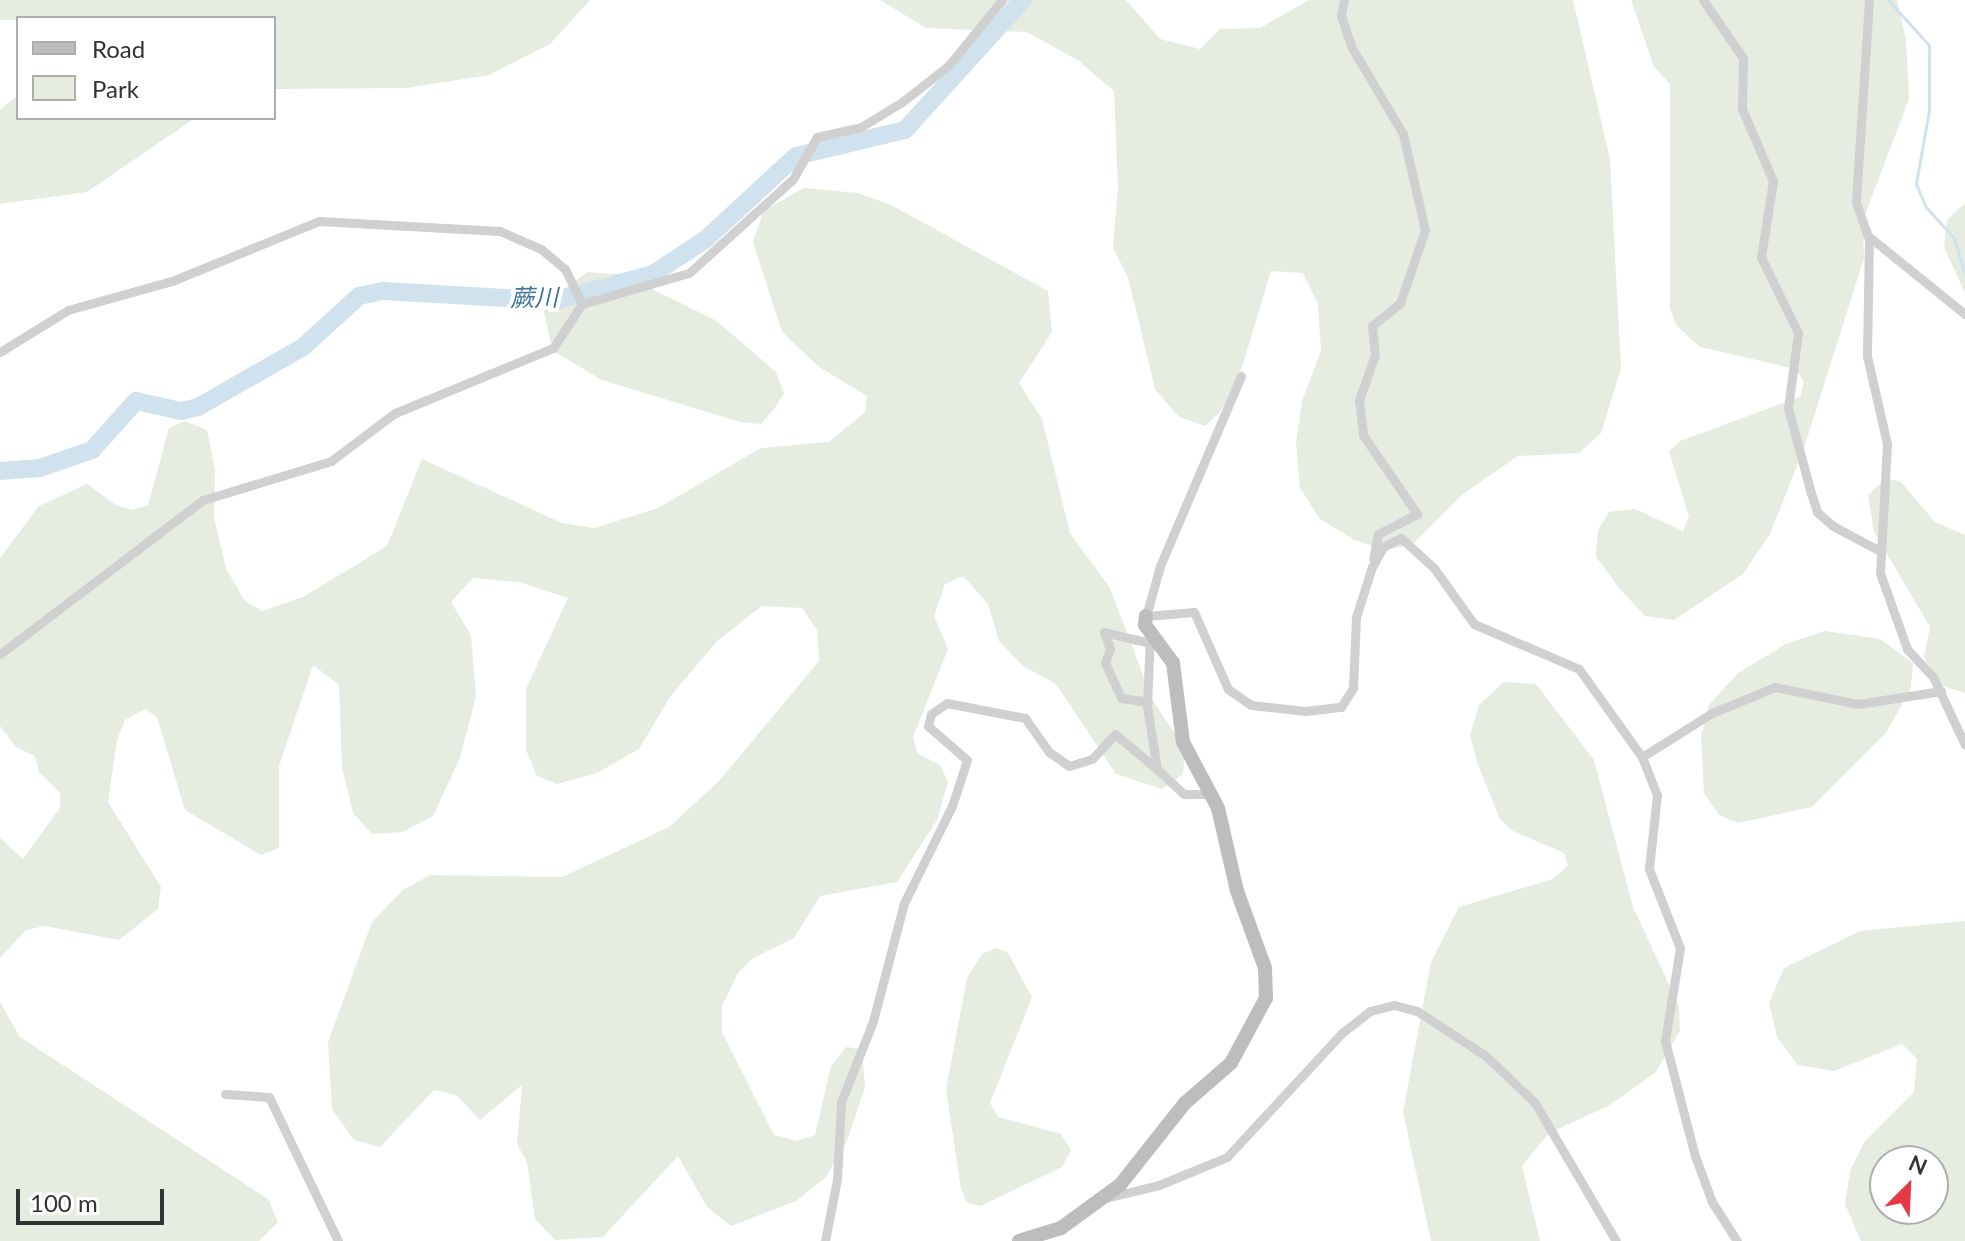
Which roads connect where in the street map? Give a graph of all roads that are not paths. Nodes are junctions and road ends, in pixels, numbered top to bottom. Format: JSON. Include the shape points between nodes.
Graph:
{"nodes":[{"id":1,"x":1002,"y":0,"type":"edge"},
{"id":2,"x":1344,"y":0,"type":"edge"},
{"id":3,"x":1703,"y":0,"type":"edge"},
{"id":4,"x":1869,"y":0,"type":"edge"},
{"id":5,"x":1867,"y":235,"type":"junction"},
{"id":6,"x":582,"y":304,"type":"junction"},
{"id":7,"x":1965,"y":314,"type":"edge"},
{"id":8,"x":0,"y":352,"type":"edge"},
{"id":9,"x":1241,"y":376,"type":"dead end"},
{"id":10,"x":1880,"y":551,"type":"junction"},
{"id":11,"x":1372,"y":567,"type":"junction"},
{"id":12,"x":1146,"y":616,"type":"junction"},
{"id":13,"x":1148,"y":638,"type":"junction"},
{"id":14,"x":0,"y":654,"type":"edge"},
{"id":15,"x":1941,"y":691,"type":"junction"},
{"id":16,"x":1148,"y":702,"type":"junction"},
{"id":17,"x":1965,"y":745,"type":"edge"},
{"id":18,"x":1642,"y":757,"type":"junction"},
{"id":19,"x":1157,"y":769,"type":"junction"},
{"id":20,"x":1211,"y":794,"type":"junction"},
{"id":21,"x":225,"y":1094,"type":"dead end"},
{"id":22,"x":1106,"y":1198,"type":"junction"},
{"id":23,"x":338,"y":1241,"type":"edge"},
{"id":24,"x":825,"y":1241,"type":"edge"},
{"id":25,"x":1019,"y":1241,"type":"edge"},
{"id":26,"x":1616,"y":1241,"type":"edge"},
{"id":27,"x":1737,"y":1241,"type":"edge"}],
"edges":[{"from":1,"to":6,"type":"street","via":[[948,66],[902,102],[861,127],[817,137],[793,179],[689,273]]},
{"from":2,"to":11,"type":"street","via":[[1341,16],[1352,48],[1403,134],[1425,230],[1400,303],[1372,326],[1375,355],[1359,400],[1363,435],[1417,514],[1378,534]]},
{"from":3,"to":10,"type":"street","via":[[1743,58],[1742,109],[1773,181],[1761,257],[1798,333],[1788,408],[1817,512]]},
{"from":4,"to":5,"type":"street","via":[[1856,203]]},
{"from":5,"to":7,"type":"street"},
{"from":5,"to":10,"type":"street","via":[[1867,356],[1887,444]]},
{"from":6,"to":8,"type":"street","via":[[575,284],[541,249],[500,231],[319,221],[172,281],[68,310]]},
{"from":6,"to":14,"type":"street","via":[[553,348],[395,413],[331,461],[203,500]]},
{"from":9,"to":12,"type":"street","via":[[1160,566]]},
{"from":10,"to":15,"type":"street","via":[[1880,573],[1907,649]]},
{"from":11,"to":12,"type":"street","via":[[1356,617],[1353,688],[1349,700],[1333,709],[1251,705],[1223,681],[1202,619],[1194,612]]},
{"from":11,"to":18,"type":"street","via":[[1389,541],[1410,540],[1474,624],[1579,669]]},
{"from":12,"to":13,"type":"street"},
{"from":13,"to":16,"type":"street"},
{"from":13,"to":16,"type":"street","via":[[1104,632],[1110,649],[1105,663],[1121,698]]},
{"from":13,"to":20,"type":"street","via":[[1173,663],[1183,742]]},
{"from":15,"to":17,"type":"street"},
{"from":15,"to":18,"type":"street","via":[[1858,704],[1775,687],[1712,713]]},
{"from":16,"to":19,"type":"street"},
{"from":18,"to":27,"type":"street","via":[[1657,795],[1652,886],[1680,948],[1665,1041],[1704,1179]]},
{"from":19,"to":20,"type":"street","via":[[1184,794]]},
{"from":19,"to":24,"type":"street","via":[[1115,734],[1092,759],[1069,766],[1049,752],[1025,718],[947,703],[931,714],[928,726],[967,760],[952,806],[904,903],[873,1021],[841,1102],[835,1203]]},
{"from":20,"to":22,"type":"street","via":[[1265,968],[1266,998],[1231,1063],[1185,1103]]},
{"from":21,"to":23,"type":"street","via":[[269,1097]]},
{"from":22,"to":25,"type":"street","via":[[1061,1228]]},
{"from":22,"to":26,"type":"street","via":[[1159,1185],[1227,1157],[1342,1033],[1370,1011],[1394,1005],[1417,1011],[1486,1056],[1535,1103]]}]}
